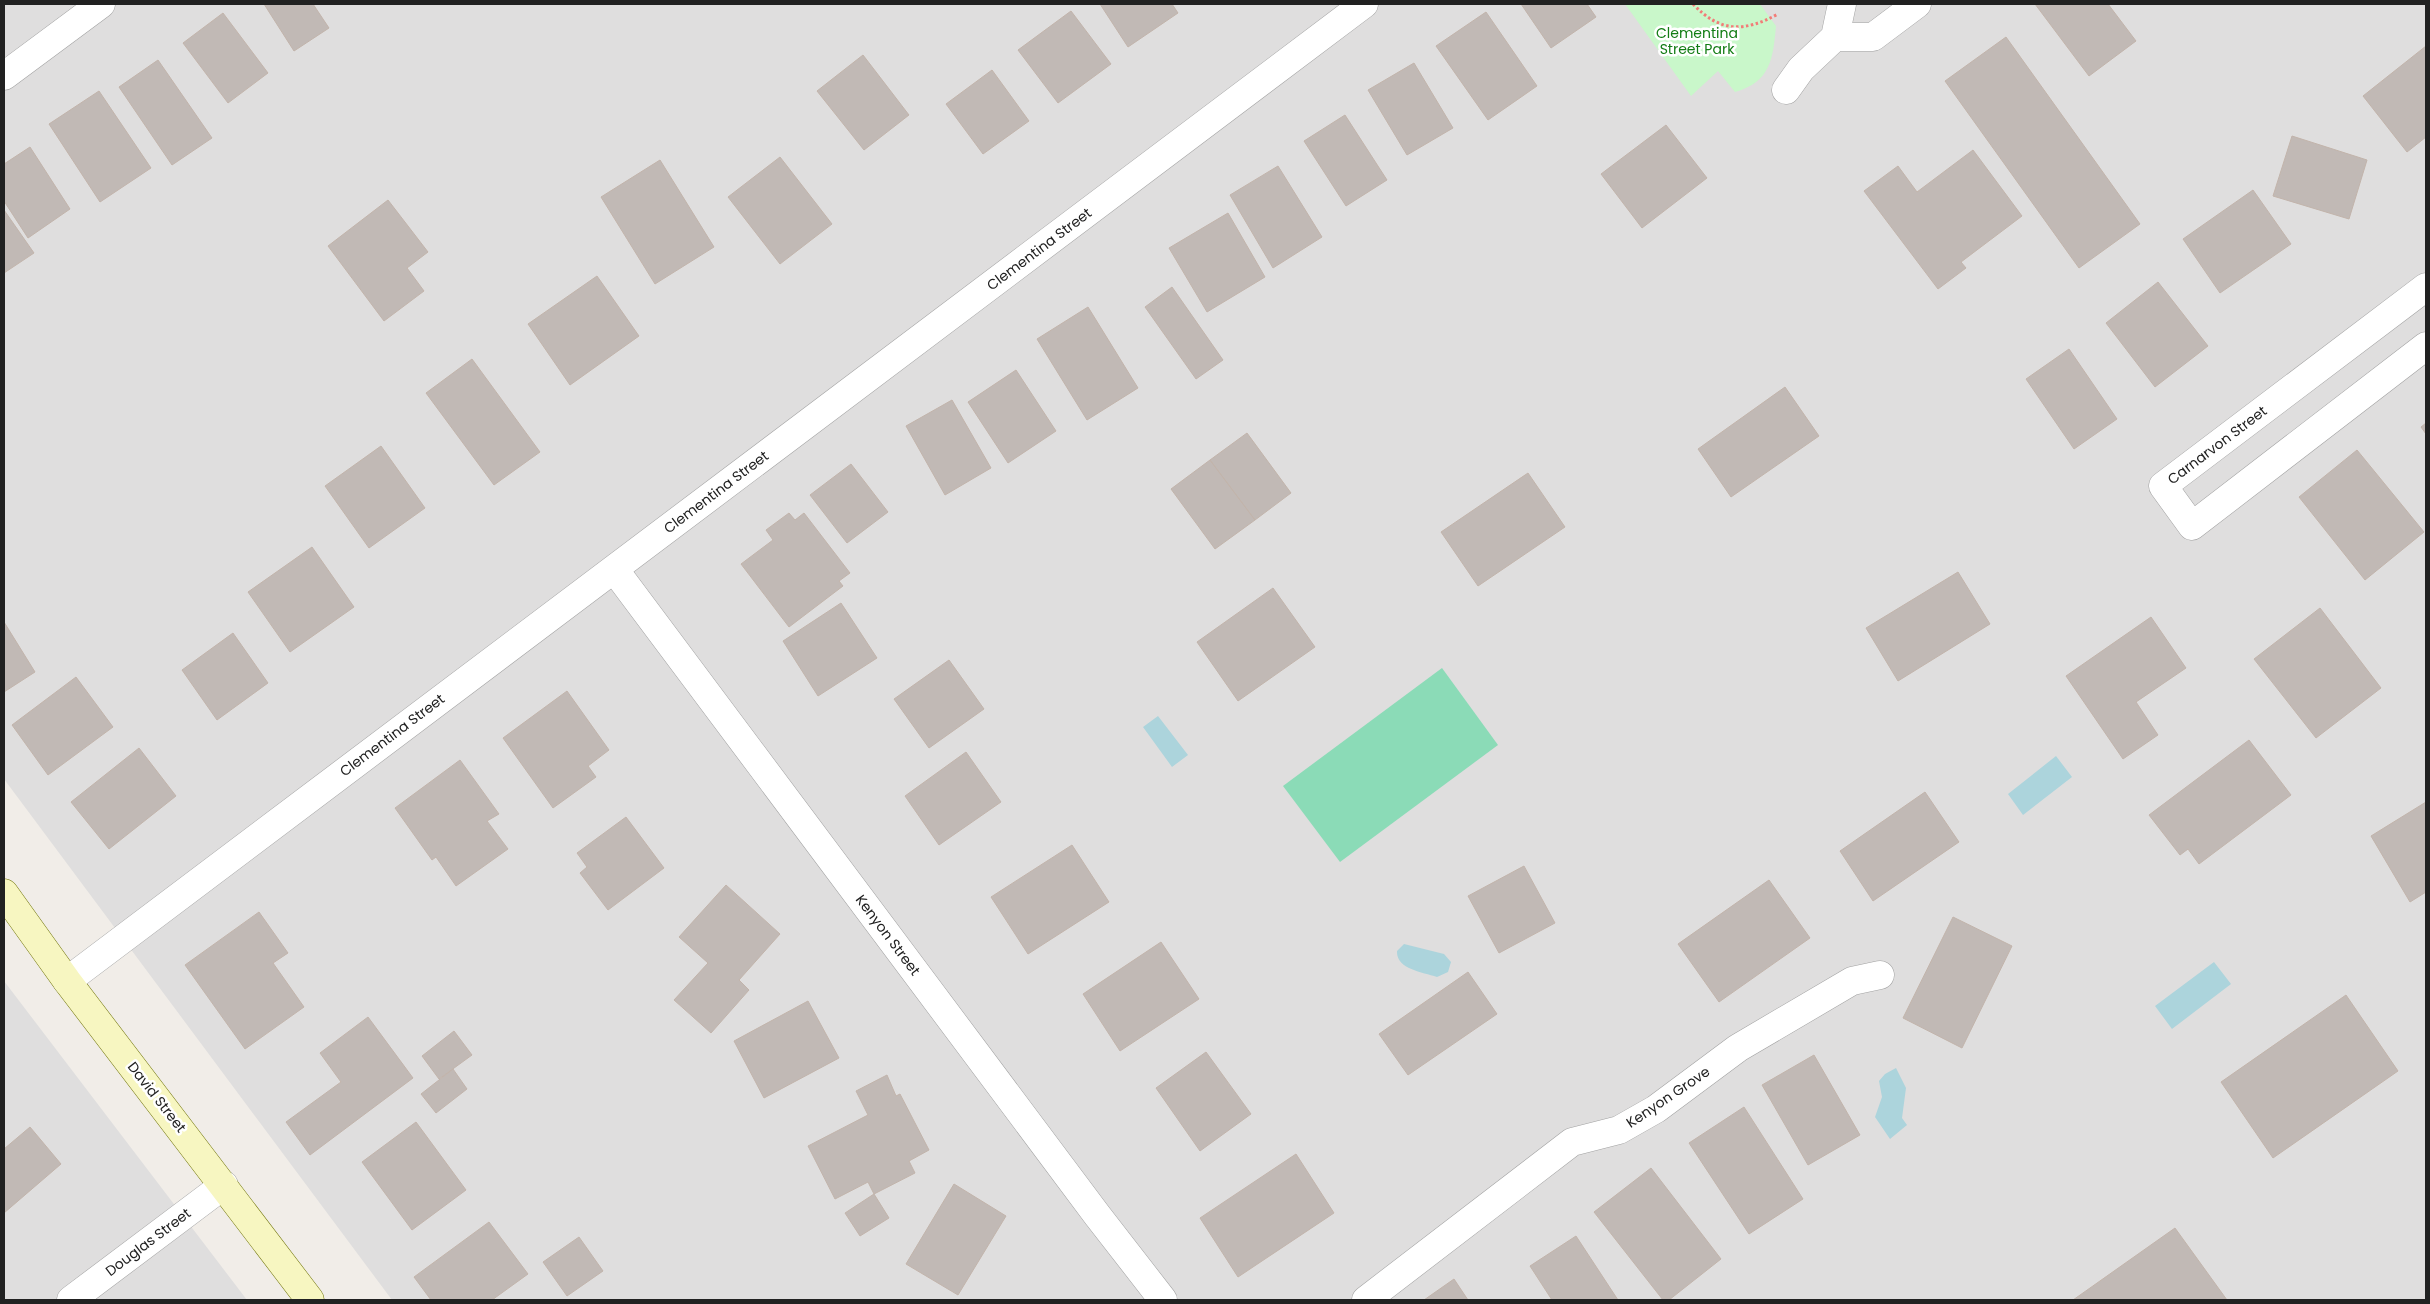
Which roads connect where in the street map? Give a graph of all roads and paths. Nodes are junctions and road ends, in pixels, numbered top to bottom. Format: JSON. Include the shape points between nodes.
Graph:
{"nodes":[{"id":1,"x":101,"y":4,"type":"edge"},
{"id":2,"x":1364,"y":4,"type":"edge"},
{"id":3,"x":1693,"y":4,"type":"edge"},
{"id":4,"x":1842,"y":4,"type":"edge"},
{"id":5,"x":1917,"y":4,"type":"edge"},
{"id":6,"x":1778,"y":14,"type":"dead end"},
{"id":7,"x":1835,"y":37,"type":"junction"},
{"id":8,"x":4,"y":76,"type":"edge"},
{"id":9,"x":1786,"y":90,"type":"dead end"},
{"id":10,"x":2426,"y":288,"type":"edge"},
{"id":11,"x":2426,"y":346,"type":"edge"},
{"id":12,"x":614,"y":569,"type":"junction"},
{"id":13,"x":4,"y":893,"type":"edge"},
{"id":14,"x":1880,"y":975,"type":"dead end"},
{"id":15,"x":67,"y":981,"type":"junction"},
{"id":16,"x":224,"y":1185,"type":"junction"},
{"id":17,"x":71,"y":1300,"type":"edge"},
{"id":18,"x":310,"y":1300,"type":"edge"},
{"id":19,"x":1163,"y":1300,"type":"edge"},
{"id":20,"x":1366,"y":1300,"type":"edge"}],
"edges":[{"from":1,"to":8,"type":"street"},
{"from":2,"to":12,"type":"street","name":"Clementina Street"},
{"from":3,"to":6,"type":"path","via":[[1714,21],[1734,28],[1752,26]]},
{"from":4,"to":7,"type":"street"},
{"from":5,"to":7,"type":"street","via":[[1873,37]]},
{"from":7,"to":9,"type":"street","via":[[1801,69]]},
{"from":10,"to":11,"type":"street","name":"Carnarvon Street","via":[[2163,486],[2192,526]]},
{"from":12,"to":15,"type":"street","name":"Clementina Street"},
{"from":12,"to":19,"type":"street","name":"Kenyon Street"},
{"from":13,"to":15,"type":"street","name":"David Street"},
{"from":14,"to":20,"type":"street","name":"Kenyon Grove","via":[[1852,981],[1738,1048],[1656,1109],[1619,1130],[1572,1142]]},
{"from":15,"to":16,"type":"street","name":"David Street"},
{"from":16,"to":17,"type":"street","name":"Douglas Street"},
{"from":16,"to":18,"type":"street","name":"David Street"}]}
